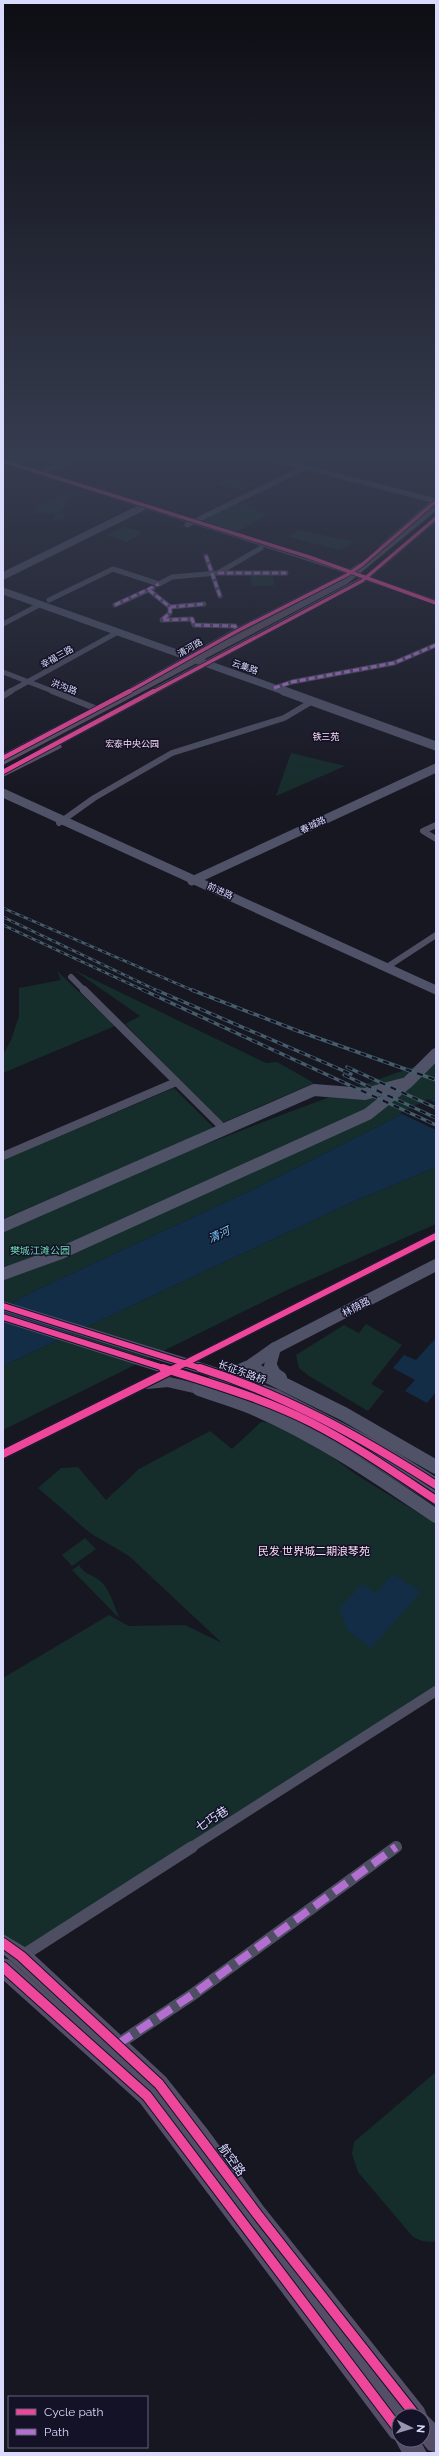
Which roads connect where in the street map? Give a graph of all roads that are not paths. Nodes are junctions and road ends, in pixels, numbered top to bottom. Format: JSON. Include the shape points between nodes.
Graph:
{"nodes":[{"id":1,"x":374,"y":571,"type":"joint"},
{"id":2,"x":108,"y":572,"type":"edge"},
{"id":3,"x":121,"y":572,"type":"edge"},
{"id":4,"x":219,"y":572,"type":"edge"},
{"id":5,"x":328,"y":572,"type":"edge"},
{"id":6,"x":339,"y":572,"type":"edge"},
{"id":7,"x":345,"y":572,"type":"edge"},
{"id":8,"x":352,"y":572,"type":"edge"},
{"id":9,"x":358,"y":572,"type":"edge"},
{"id":10,"x":366,"y":572,"type":"edge"},
{"id":11,"x":286,"y":573,"type":"dead end"},
{"id":12,"x":215,"y":574,"type":"junction"},
{"id":13,"x":349,"y":574,"type":"junction"},
{"id":14,"x":364,"y":579,"type":"junction"},
{"id":15,"x":376,"y":583,"type":"junction"},
{"id":16,"x":159,"y":584,"type":"junction"},
{"id":17,"x":350,"y":587,"type":"junction"},
{"id":18,"x":149,"y":590,"type":"junction"},
{"id":19,"x":3,"y":591,"type":"edge"},
{"id":20,"x":315,"y":593,"type":"junction"},
{"id":21,"x":220,"y":596,"type":"dead end"},
{"id":22,"x":45,"y":602,"type":"junction"},
{"id":23,"x":436,"y":603,"type":"edge"},
{"id":24,"x":204,"y":604,"type":"dead end"},
{"id":25,"x":116,"y":605,"type":"dead end"},
{"id":26,"x":436,"y":606,"type":"edge"},
{"id":27,"x":170,"y":607,"type":"junction"},
{"id":28,"x":3,"y":624,"type":"edge"},
{"id":29,"x":236,"y":629,"type":"dead end"},
{"id":30,"x":118,"y":632,"type":"junction"},
{"id":31,"x":436,"y":645,"type":"edge"},
{"id":32,"x":191,"y":658,"type":"junction"},
{"id":33,"x":207,"y":664,"type":"junction"},
{"id":34,"x":3,"y":672,"type":"edge"},
{"id":35,"x":28,"y":683,"type":"junction"},
{"id":36,"x":168,"y":684,"type":"junction"},
{"id":37,"x":142,"y":688,"type":"junction"},
{"id":38,"x":274,"y":688,"type":"junction"},
{"id":39,"x":3,"y":696,"type":"edge"},
{"id":40,"x":311,"y":702,"type":"junction"},
{"id":41,"x":97,"y":709,"type":"junction"},
{"id":42,"x":436,"y":746,"type":"edge"},
{"id":43,"x":3,"y":758,"type":"edge"},
{"id":44,"x":3,"y":762,"type":"edge"},
{"id":45,"x":3,"y":768,"type":"edge"},
{"id":46,"x":436,"y":768,"type":"edge"},
{"id":47,"x":3,"y":773,"type":"edge"},
{"id":48,"x":436,"y":773,"type":"edge"},
{"id":49,"x":3,"y":793,"type":"edge"},
{"id":50,"x":3,"y":799,"type":"edge"},
{"id":51,"x":61,"y":821,"type":"junction"},
{"id":52,"x":436,"y":825,"type":"edge"},
{"id":53,"x":436,"y":839,"type":"edge"},
{"id":54,"x":196,"y":882,"type":"junction"},
{"id":55,"x":436,"y":935,"type":"edge"},
{"id":56,"x":386,"y":967,"type":"junction"},
{"id":57,"x":71,"y":977,"type":"dead end"},
{"id":58,"x":436,"y":990,"type":"edge"},
{"id":59,"x":436,"y":995,"type":"edge"},
{"id":60,"x":436,"y":1054,"type":"edge"},
{"id":61,"x":176,"y":1082,"type":"junction"},
{"id":62,"x":408,"y":1082,"type":"junction"},
{"id":63,"x":224,"y":1129,"type":"junction"},
{"id":64,"x":3,"y":1156,"type":"edge"},
{"id":65,"x":3,"y":1226,"type":"edge"},
{"id":66,"x":436,"y":1236,"type":"edge"},
{"id":67,"x":436,"y":1265,"type":"edge"},
{"id":68,"x":3,"y":1274,"type":"edge"},
{"id":69,"x":3,"y":1306,"type":"edge"},
{"id":70,"x":3,"y":1317,"type":"edge"},
{"id":71,"x":275,"y":1348,"type":"junction"},
{"id":72,"x":249,"y":1367,"type":"junction"},
{"id":73,"x":289,"y":1385,"type":"junction"},
{"id":74,"x":130,"y":1389,"type":"junction"},
{"id":75,"x":199,"y":1389,"type":"junction"},
{"id":76,"x":3,"y":1454,"type":"edge"},
{"id":77,"x":436,"y":1467,"type":"edge"},
{"id":78,"x":436,"y":1485,"type":"edge"},
{"id":79,"x":436,"y":1500,"type":"edge"},
{"id":80,"x":436,"y":1516,"type":"edge"},
{"id":81,"x":436,"y":1691,"type":"edge"},
{"id":82,"x":396,"y":1847,"type":"dead end"},
{"id":83,"x":3,"y":1943,"type":"edge"},
{"id":84,"x":21,"y":1956,"type":"junction"},
{"id":85,"x":3,"y":1968,"type":"edge"},
{"id":86,"x":118,"y":2044,"type":"junction"},
{"id":87,"x":410,"y":2408,"type":"edge"},
{"id":88,"x":391,"y":2419,"type":"edge"}],
"edges":[{"from":1,"to":14,"type":"main road"},
{"from":1,"to":15,"type":"main road","via":[[372,577]]},
{"from":2,"to":22,"type":"street"},
{"from":3,"to":16,"type":"street"},
{"from":4,"to":12,"type":"street"},
{"from":5,"to":20,"type":"main road","via":[[337,577],[336,579]]},
{"from":6,"to":13,"type":"main road"},
{"from":7,"to":13,"type":"main road"},
{"from":8,"to":13,"type":"main road","name":"清河路"},
{"from":9,"to":37,"type":"highway","via":[[344,582]]},
{"from":10,"to":45,"type":"highway","via":[[356,580]]},
{"from":11,"to":12,"type":"street"},
{"from":12,"to":16,"type":"street","via":[[172,577]]},
{"from":12,"to":21,"type":"street"},
{"from":13,"to":14,"type":"main road"},
{"from":13,"to":20,"type":"main road","name":"清河路"},
{"from":14,"to":15,"type":"main road"},
{"from":14,"to":17,"type":"main road"},
{"from":15,"to":17,"type":"main road"},
{"from":15,"to":23,"type":"main road"},
{"from":15,"to":26,"type":"main road"},
{"from":16,"to":18,"type":"street"},
{"from":17,"to":33,"type":"main road"},
{"from":18,"to":25,"type":"street"},
{"from":18,"to":27,"type":"street"},
{"from":19,"to":22,"type":"street","name":"云集路"},
{"from":20,"to":32,"type":"main road","name":"清河路"},
{"from":20,"to":37,"type":"highway","via":[[201,653]]},
{"from":22,"to":28,"type":"street"},
{"from":22,"to":30,"type":"street","name":"云集路"},
{"from":24,"to":27,"type":"street"},
{"from":27,"to":29,"type":"street","via":[[170,613],[162,620],[192,619],[194,625],[235,626]]},
{"from":30,"to":32,"type":"street","name":"云集路"},
{"from":30,"to":35,"type":"street","name":"幸福三路"},
{"from":31,"to":38,"type":"street","via":[[404,661],[313,679],[293,680]]},
{"from":32,"to":33,"type":"street","name":"云集路"},
{"from":32,"to":41,"type":"main road","name":"清河路"},
{"from":33,"to":36,"type":"main road"},
{"from":33,"to":38,"type":"street","name":"云集路"},
{"from":34,"to":35,"type":"street","name":"洪沟路"},
{"from":35,"to":39,"type":"street","name":"幸福三路"},
{"from":35,"to":41,"type":"street","name":"洪沟路"},
{"from":36,"to":47,"type":"main road"},
{"from":36,"to":47,"type":"highway"},
{"from":37,"to":44,"type":"highway"},
{"from":38,"to":40,"type":"street","name":"云集路"},
{"from":40,"to":42,"type":"street","name":"云集路"},
{"from":40,"to":51,"type":"street","via":[[284,718],[172,753],[94,798]]},
{"from":41,"to":43,"type":"main road","name":"清河路"},
{"from":46,"to":54,"type":"street","name":"春城路"},
{"from":48,"to":54,"type":"street","name":"春城路"},
{"from":49,"to":51,"type":"street","name":"前进路"},
{"from":50,"to":51,"type":"street","name":"前进路"},
{"from":51,"to":54,"type":"street","name":"前进路"},
{"from":52,"to":53,"type":"street","via":[[423,831]]},
{"from":54,"to":56,"type":"street","name":"前进路"},
{"from":54,"to":59,"type":"street","name":"前进路"},
{"from":55,"to":56,"type":"street"},
{"from":56,"to":58,"type":"street","name":"前进路"},
{"from":57,"to":61,"type":"street"},
{"from":60,"to":62,"type":"street"},
{"from":61,"to":63,"type":"street"},
{"from":61,"to":64,"type":"street"},
{"from":62,"to":63,"type":"street","via":[[365,1094],[314,1090]]},
{"from":62,"to":68,"type":"street","via":[[368,1114],[61,1253]]},
{"from":63,"to":65,"type":"street"},
{"from":66,"to":74,"type":"street","via":[[332,1292]]},
{"from":67,"to":71,"type":"street","name":"林荫路"},
{"from":69,"to":78,"type":"main road","name":"长征东路桥","via":[[207,1370],[274,1394],[377,1447]]},
{"from":70,"to":79,"type":"main road","name":"长征东路桥","via":[[270,1404],[312,1423],[371,1457]]},
{"from":71,"to":72,"type":"street","name":"林荫路"},
{"from":71,"to":73,"type":"street","via":[[270,1366],[274,1374]]},
{"from":72,"to":73,"type":"street"},
{"from":72,"to":75,"type":"street","name":"林荫路"},
{"from":73,"to":77,"type":"street","via":[[374,1428]]},
{"from":74,"to":75,"type":"street","via":[[144,1384],[168,1382]]},
{"from":74,"to":76,"type":"street"},
{"from":75,"to":80,"type":"street","via":[[251,1407],[313,1438],[370,1471]]},
{"from":81,"to":84,"type":"street","name":"七巧巷"},
{"from":82,"to":86,"type":"street","via":[[192,1995]]},
{"from":83,"to":84,"type":"main road","name":"航空路"},
{"from":84,"to":85,"type":"street","name":"七巧巷"},
{"from":84,"to":86,"type":"main road","name":"航空路"},
{"from":85,"to":88,"type":"main road","via":[[147,2096]]},
{"from":86,"to":87,"type":"main road","name":"航空路","via":[[159,2084],[197,2131],[257,2214]]}]}
